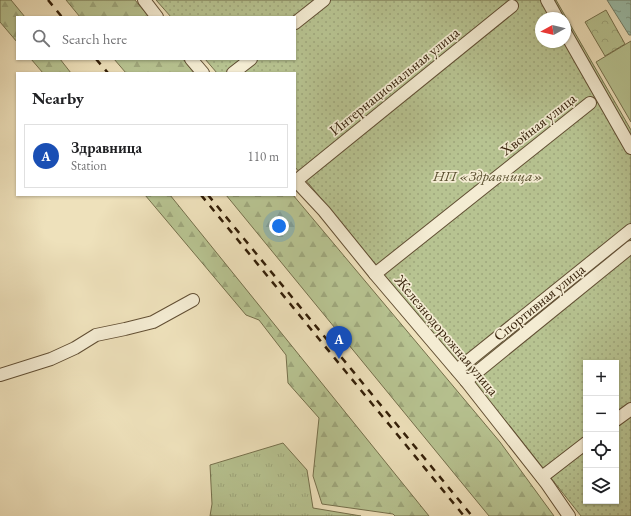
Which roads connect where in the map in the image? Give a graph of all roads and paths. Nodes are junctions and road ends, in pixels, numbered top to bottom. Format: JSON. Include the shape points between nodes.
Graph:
{"nodes":[{"id":1,"x":144,"y":0,"type":"edge"},
{"id":2,"x":324,"y":0,"type":"edge"},
{"id":3,"x":547,"y":0,"type":"edge"},
{"id":4,"x":512,"y":6,"type":"dead end"},
{"id":5,"x":554,"y":12,"type":"edge"},
{"id":6,"x":156,"y":16,"type":"edge"},
{"id":7,"x":296,"y":22,"type":"edge"},
{"id":8,"x":571,"y":43,"type":"edge"},
{"id":9,"x":192,"y":60,"type":"edge"},
{"id":10,"x":250,"y":60,"type":"edge"},
{"id":11,"x":202,"y":72,"type":"edge"},
{"id":12,"x":234,"y":72,"type":"edge"},
{"id":13,"x":590,"y":103,"type":"dead end"},
{"id":14,"x":631,"y":148,"type":"edge"},
{"id":15,"x":296,"y":180,"type":"edge"},
{"id":16,"x":631,"y":230,"type":"edge"},
{"id":17,"x":631,"y":247,"type":"edge"},
{"id":18,"x":375,"y":274,"type":"junction"},
{"id":19,"x":193,"y":300,"type":"dead end"},
{"id":20,"x":457,"y":370,"type":"junction"},
{"id":21,"x":0,"y":375,"type":"edge"},
{"id":22,"x":466,"y":381,"type":"junction"},
{"id":23,"x":631,"y":409,"type":"edge"},
{"id":24,"x":619,"y":418,"type":"edge"},
{"id":25,"x":583,"y":445,"type":"edge"},
{"id":26,"x":542,"y":477,"type":"junction"},
{"id":27,"x":569,"y":516,"type":"edge"}],
"edges":[{"from":1,"to":6,"type":"street"},
{"from":2,"to":7,"type":"street"},
{"from":3,"to":5,"type":"street"},
{"from":4,"to":15,"type":"street","name":"Интернациональная улица"},
{"from":8,"to":14,"type":"street"},
{"from":9,"to":11,"type":"street"},
{"from":10,"to":12,"type":"street"},
{"from":13,"to":18,"type":"street","name":"Хвойная улица"},
{"from":15,"to":18,"type":"street","name":"Железнодорожная улица"},
{"from":16,"to":20,"type":"street"},
{"from":17,"to":22,"type":"street","name":"Спортивная улица"},
{"from":18,"to":20,"type":"street","name":"Железнодорожная улица"},
{"from":19,"to":21,"type":"street","via":[[153,322],[96,335],[51,359]]},
{"from":20,"to":22,"type":"street","name":"Железнодорожная улица"},
{"from":22,"to":26,"type":"street","name":"Железнодорожная улица"},
{"from":23,"to":24,"type":"street"},
{"from":25,"to":26,"type":"street"},
{"from":26,"to":27,"type":"street","name":"Железнодорожная улица"}]}
